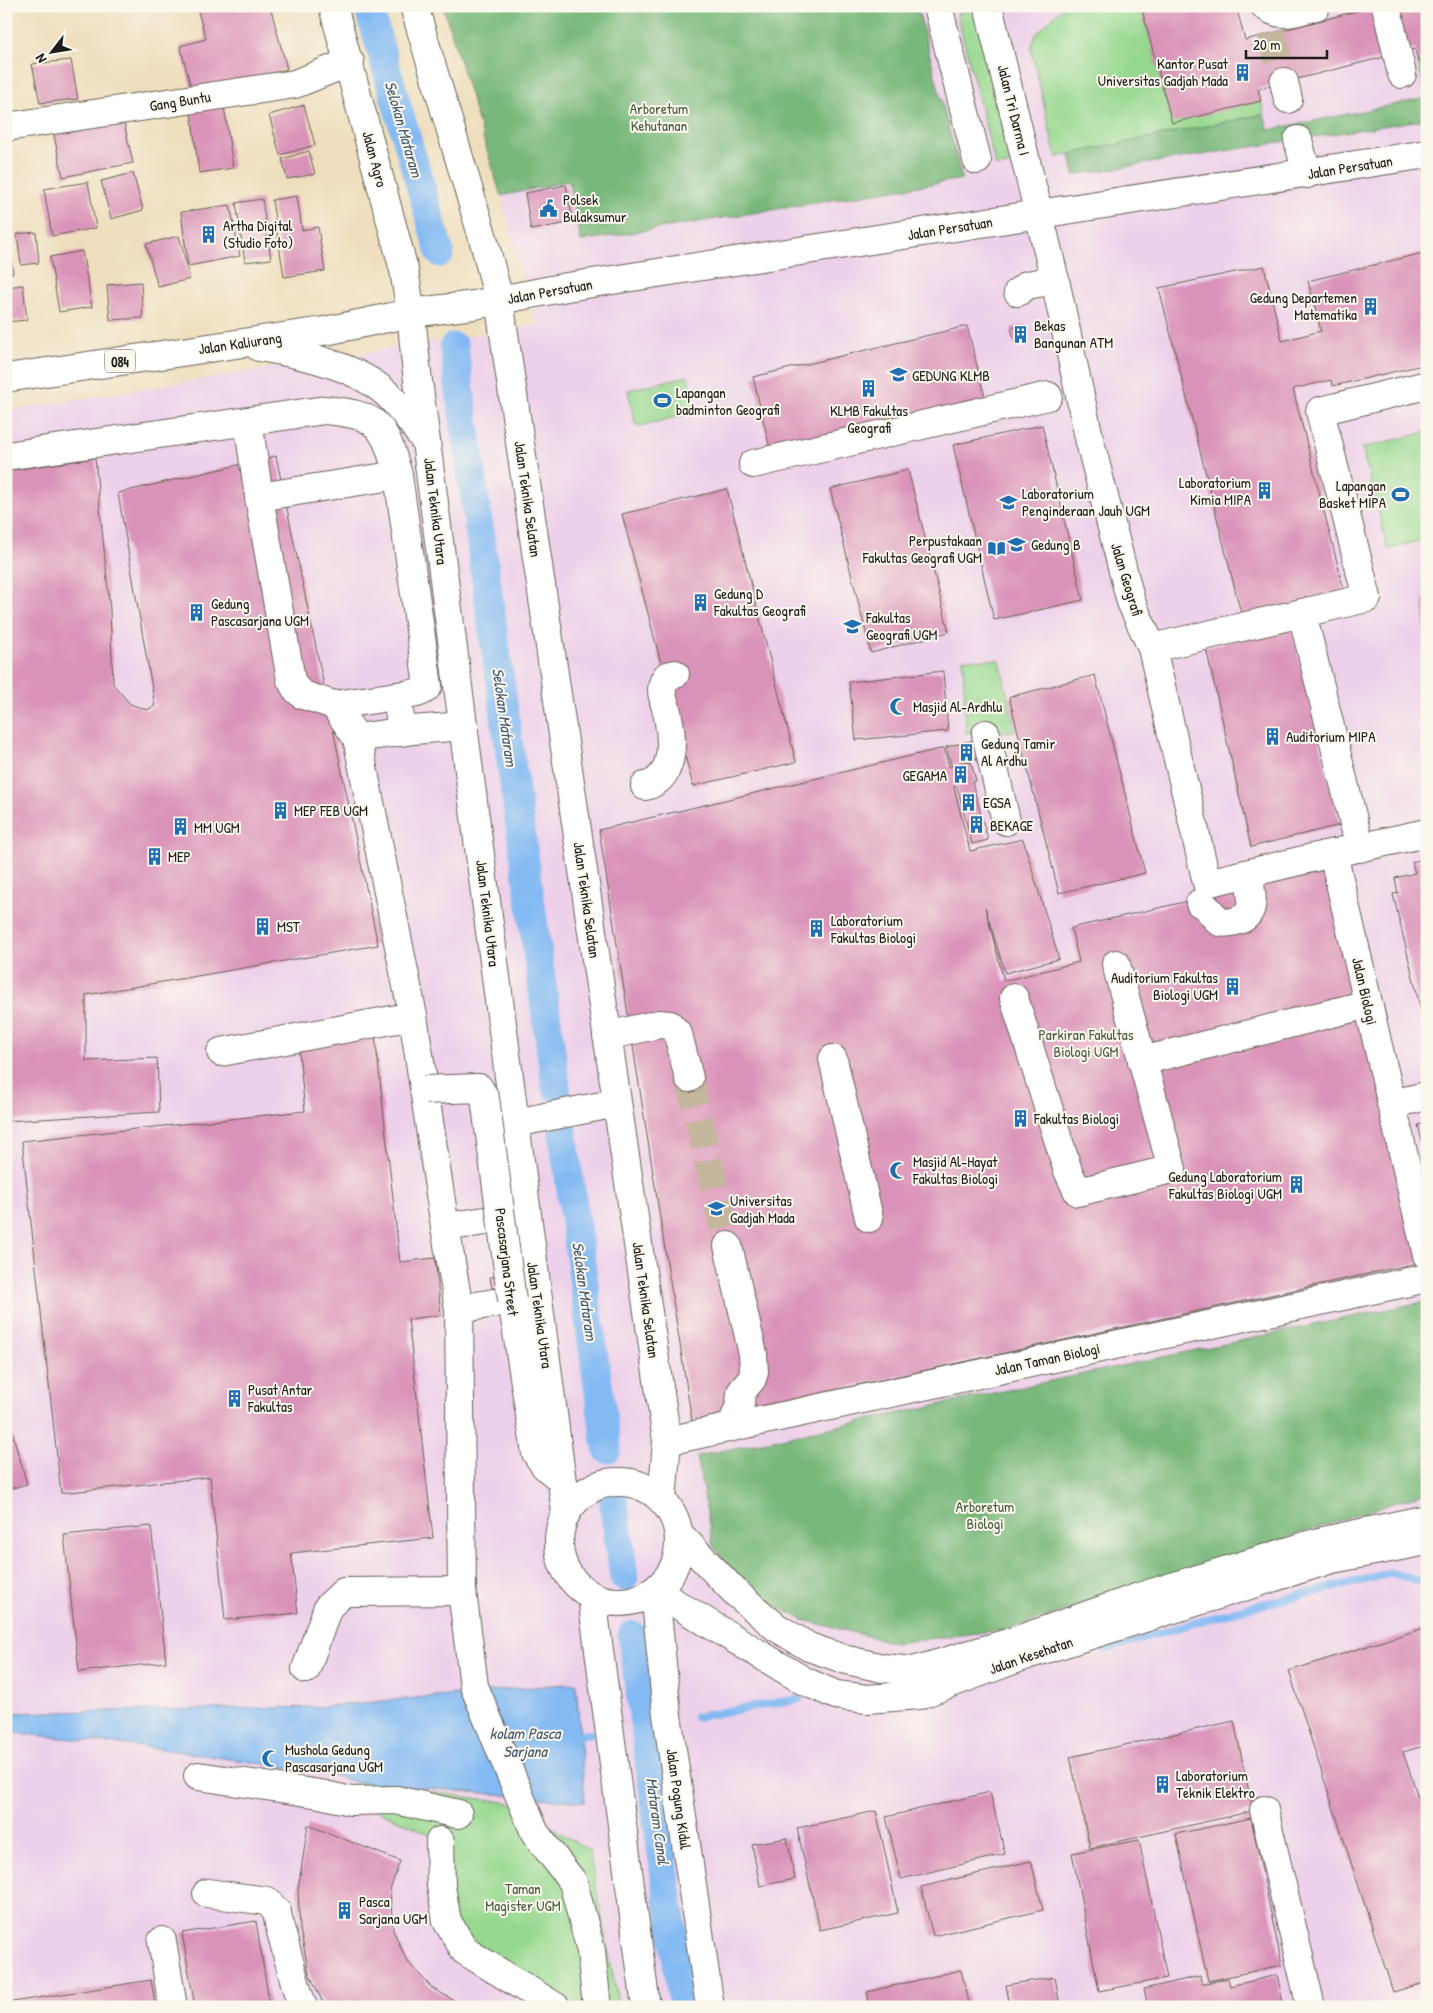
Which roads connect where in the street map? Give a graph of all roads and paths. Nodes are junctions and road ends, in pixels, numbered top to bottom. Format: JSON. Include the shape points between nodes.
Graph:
{"nodes":[{"id":1,"x":333,"y":6,"type":"edge"},
{"id":2,"x":414,"y":6,"type":"edge"},
{"id":3,"x":938,"y":6,"type":"edge"},
{"id":4,"x":1265,"y":6,"type":"edge"},
{"id":5,"x":1316,"y":6,"type":"edge"},
{"id":6,"x":1386,"y":6,"type":"edge"},
{"id":7,"x":995,"y":8,"type":"edge"},
{"id":8,"x":1271,"y":33,"type":"tunnel mouth"},
{"id":9,"x":350,"y":62,"type":"junction"},
{"id":10,"x":1402,"y":74,"type":"dead end"},
{"id":11,"x":6,"y":127,"type":"edge"},
{"id":12,"x":1298,"y":140,"type":"dead end"},
{"id":13,"x":1427,"y":154,"type":"edge"},
{"id":14,"x":977,"y":160,"type":"dead end"},
{"id":15,"x":1307,"y":174,"type":"junction"},
{"id":16,"x":1040,"y":214,"type":"junction"},
{"id":17,"x":1055,"y":280,"type":"junction"},
{"id":18,"x":1018,"y":292,"type":"dead end"},
{"id":19,"x":486,"y":302,"type":"junction"},
{"id":20,"x":422,"y":312,"type":"junction"},
{"id":21,"x":234,"y":343,"type":"junction"},
{"id":22,"x":6,"y":378,"type":"edge"},
{"id":23,"x":1427,"y":385,"type":"edge"},
{"id":24,"x":1048,"y":396,"type":"dead end"},
{"id":25,"x":248,"y":421,"type":"junction"},
{"id":26,"x":427,"y":443,"type":"junction"},
{"id":27,"x":6,"y":456,"type":"edge"},
{"id":28,"x":753,"y":464,"type":"dead end"},
{"id":29,"x":398,"y":475,"type":"junction"},
{"id":30,"x":260,"y":497,"type":"junction"},
{"id":31,"x":1302,"y":613,"type":"junction"},
{"id":32,"x":1152,"y":648,"type":"junction"},
{"id":33,"x":675,"y":674,"type":"dead end"},
{"id":34,"x":397,"y":696,"type":"junction"},
{"id":35,"x":334,"y":705,"type":"junction"},
{"id":36,"x":464,"y":726,"type":"junction"},
{"id":37,"x":402,"y":732,"type":"junction"},
{"id":38,"x":986,"y":734,"type":"dead end"},
{"id":39,"x":358,"y":738,"type":"junction"},
{"id":40,"x":645,"y":786,"type":"dead end"},
{"id":41,"x":1006,"y":821,"type":"dead end"},
{"id":42,"x":1427,"y":832,"type":"edge"},
{"id":43,"x":1360,"y":848,"type":"junction"},
{"id":44,"x":1333,"y":853,"type":"junction"},
{"id":45,"x":1248,"y":874,"type":"junction"},
{"id":46,"x":1204,"y":893,"type":"junction"},
{"id":47,"x":1116,"y":964,"type":"dead end"},
{"id":48,"x":1014,"y":998,"type":"dead end"},
{"id":49,"x":1368,"y":1004,"type":"junction"},
{"id":50,"x":413,"y":1016,"type":"junction"},
{"id":51,"x":608,"y":1036,"type":"junction"},
{"id":52,"x":221,"y":1052,"type":"dead end"},
{"id":53,"x":833,"y":1059,"type":"dead end"},
{"id":54,"x":1142,"y":1061,"type":"junction"},
{"id":55,"x":689,"y":1078,"type":"tunnel mouth"},
{"id":56,"x":424,"y":1090,"type":"junction"},
{"id":57,"x":1427,"y":1096,"type":"edge"},
{"id":58,"x":617,"y":1103,"type":"junction"},
{"id":59,"x":1391,"y":1104,"type":"junction"},
{"id":60,"x":515,"y":1122,"type":"junction"},
{"id":61,"x":527,"y":1214,"type":"junction"},
{"id":62,"x":869,"y":1218,"type":"dead end"},
{"id":63,"x":445,"y":1227,"type":"junction"},
{"id":64,"x":728,"y":1246,"type":"tunnel mouth"},
{"id":65,"x":1427,"y":1255,"type":"edge"},
{"id":66,"x":1427,"y":1278,"type":"edge"},
{"id":67,"x":525,"y":1298,"type":"junction"},
{"id":68,"x":459,"y":1309,"type":"junction"},
{"id":69,"x":731,"y":1427,"type":"junction"},
{"id":70,"x":667,"y":1441,"type":"junction"},
{"id":71,"x":662,"y":1500,"type":"junction"},
{"id":72,"x":566,"y":1513,"type":"junction"},
{"id":73,"x":1427,"y":1519,"type":"edge"},
{"id":74,"x":679,"y":1534,"type":"junction"},
{"id":75,"x":1427,"y":1542,"type":"edge"},
{"id":76,"x":462,"y":1591,"type":"junction"},
{"id":77,"x":647,"y":1595,"type":"junction"},
{"id":78,"x":600,"y":1599,"type":"junction"},
{"id":79,"x":306,"y":1669,"type":"dead end"},
{"id":80,"x":917,"y":1683,"type":"junction"},
{"id":81,"x":198,"y":1776,"type":"dead end"},
{"id":82,"x":1264,"y":1810,"type":"dead end"},
{"id":83,"x":458,"y":1814,"type":"dead end"},
{"id":84,"x":440,"y":1841,"type":"dead end"},
{"id":85,"x":207,"y":1893,"type":"dead end"},
{"id":86,"x":162,"y":1941,"type":"dead end"},
{"id":87,"x":173,"y":2007,"type":"edge"},
{"id":88,"x":304,"y":2007,"type":"edge"},
{"id":89,"x":556,"y":2007,"type":"edge"},
{"id":90,"x":597,"y":2007,"type":"edge"},
{"id":91,"x":646,"y":2007,"type":"edge"},
{"id":92,"x":710,"y":2007,"type":"edge"},
{"id":93,"x":1310,"y":2007,"type":"edge"}],
"edges":[{"from":1,"to":9,"type":"main road","name":"Jalan Agro"},
{"from":2,"to":19,"type":"main road","via":[[485,245]]},
{"from":3,"to":14,"type":"main road"},
{"from":4,"to":5,"type":"main road","via":[[1282,14]]},
{"from":4,"to":8,"type":"main road"},
{"from":6,"to":10,"type":"main road"},
{"from":7,"to":16,"type":"main road","name":"Jalan Tri Darma I"},
{"from":9,"to":11,"type":"main road","name":"Gang Buntu","via":[[295,84]]},
{"from":9,"to":20,"type":"main road","name":"Jalan Agro","via":[[404,270]]},
{"from":12,"to":15,"type":"main road"},
{"from":13,"to":15,"type":"main road","name":"Jalan Persatuan"},
{"from":15,"to":16,"type":"main road","name":"Jalan Persatuan"},
{"from":16,"to":17,"type":"main road","name":"Jalan Geografi"},
{"from":16,"to":19,"type":"main road","name":"Jalan Persatuan"},
{"from":17,"to":18,"type":"main road","via":[[1027,285]]},
{"from":17,"to":32,"type":"main road","name":"Jalan Geografi","via":[[1090,442],[1128,592]]},
{"from":19,"to":20,"type":"main road","name":"Jalan Kaliurang"},
{"from":19,"to":51,"type":"main road","name":"Jalan Teknika Selatan"},
{"from":20,"to":21,"type":"main road","name":"Jalan Kaliurang","via":[[330,330]]},
{"from":20,"to":26,"type":"main road","name":"Jalan Teknika Utara"},
{"from":21,"to":22,"type":"main road","name":"Jalan Kaliurang","number":"084"},
{"from":21,"to":26,"type":"main road","via":[[284,351],[336,365],[370,382],[399,406]]},
{"from":23,"to":31,"type":"main road","via":[[1320,411],[1367,598]]},
{"from":24,"to":28,"type":"main road"},
{"from":25,"to":27,"type":"main road"},
{"from":25,"to":29,"type":"main road","via":[[325,410],[355,413],[377,424],[389,442]]},
{"from":25,"to":30,"type":"main road"},
{"from":26,"to":36,"type":"main road","name":"Jalan Teknika Utara"},
{"from":29,"to":30,"type":"main road"},
{"from":29,"to":34,"type":"main road","via":[[428,686],[420,692]]},
{"from":30,"to":35,"type":"main road","via":[[291,680],[303,695]]},
{"from":31,"to":32,"type":"main road"},
{"from":31,"to":43,"type":"main road"},
{"from":32,"to":46,"type":"main road","name":"Jalan Geografi"},
{"from":33,"to":40,"type":"main road","via":[[667,676],[662,691],[670,730],[670,756],[660,779]]},
{"from":34,"to":35,"type":"main road"},
{"from":34,"to":37,"type":"main road"},
{"from":35,"to":39,"type":"main road"},
{"from":36,"to":37,"type":"main road"},
{"from":36,"to":60,"type":"main road","name":"Jalan Teknika Utara"},
{"from":37,"to":39,"type":"main road"},
{"from":38,"to":41,"type":"main road"},
{"from":39,"to":50,"type":"main road"},
{"from":42,"to":43,"type":"main road"},
{"from":43,"to":44,"type":"main road"},
{"from":44,"to":45,"type":"main road"},
{"from":44,"to":49,"type":"main road","name":"Jalan Biologi"},
{"from":45,"to":46,"type":"main road"},
{"from":45,"to":46,"type":"main road","via":[[1252,907],[1243,919],[1228,923],[1215,918],[1206,906]]},
{"from":47,"to":54,"type":"main road"},
{"from":48,"to":54,"type":"main road","via":[[1068,1171],[1078,1192],[1172,1169]]},
{"from":49,"to":54,"type":"main road"},
{"from":49,"to":59,"type":"main road","name":"Jalan Biologi"},
{"from":50,"to":52,"type":"main road"},
{"from":50,"to":56,"type":"main road"},
{"from":51,"to":55,"type":"main road","via":[[659,1024],[670,1025],[678,1034]]},
{"from":51,"to":58,"type":"main road","name":"Jalan Teknika Selatan"},
{"from":53,"to":62,"type":"main road"},
{"from":56,"to":63,"type":"main road"},
{"from":56,"to":67,"type":"main road","name":"Pascasarjana Street","bridge":true,"via":[[479,1088],[485,1098]]},
{"from":57,"to":59,"type":"main road"},
{"from":58,"to":60,"type":"main road"},
{"from":58,"to":70,"type":"main road","name":"Jalan Teknika Selatan"},
{"from":59,"to":65,"type":"main road","name":"Jalan Biologi"},
{"from":60,"to":61,"type":"main road","name":"Jalan Teknika Utara"},
{"from":61,"to":63,"type":"main road"},
{"from":61,"to":67,"type":"main road","name":"Jalan Teknika Utara"},
{"from":63,"to":68,"type":"main road"},
{"from":64,"to":69,"type":"main road","via":[[754,1366],[752,1379],[741,1392]]},
{"from":66,"to":69,"type":"main road","name":"Jalan Taman Biologi"},
{"from":67,"to":68,"type":"main road"},
{"from":67,"to":72,"type":"main road","name":"Pascasarjana Street","via":[[536,1452],[545,1466],[563,1481]]},
{"from":68,"to":76,"type":"main road"},
{"from":69,"to":70,"type":"main road","name":"Jalan Taman Biologi"},
{"from":70,"to":71,"type":"main road","name":"Jalan Teknika Selatan"},
{"from":71,"to":72,"type":"main road","via":[[648,1488],[630,1482],[611,1482],[592,1487],[577,1498]]},
{"from":71,"to":74,"type":"main road","via":[[673,1516]]},
{"from":72,"to":78,"type":"main road","via":[[559,1531],[559,1551],[565,1569],[576,1585]]},
{"from":73,"to":80,"type":"main road","name":"Jalan Kesehatan","via":[[1320,1542],[1139,1597],[1015,1641]]},
{"from":74,"to":77,"type":"main road","via":[[675,1566],[667,1580]]},
{"from":74,"to":80,"type":"main road","name":"Jalan Kesehatan","via":[[736,1593],[776,1627],[801,1642]]},
{"from":75,"to":80,"type":"main road","name":"Jalan Kesehatan","via":[[1332,1559],[1027,1655]]},
{"from":76,"to":79,"type":"main road","via":[[344,1592],[328,1607]]},
{"from":76,"to":90,"type":"main road","via":[[474,1686],[535,1833],[573,1882],[591,1951]]},
{"from":77,"to":78,"type":"main road","via":[[624,1602]]},
{"from":77,"to":80,"type":"main road","name":"Jalan Kesehatan","via":[[804,1681],[836,1695],[867,1699]]},
{"from":77,"to":92,"type":"main road","name":"Jalan Pogung Kidul"},
{"from":78,"to":91,"type":"main road"},
{"from":81,"to":83,"type":"main road","via":[[351,1801],[396,1800]]},
{"from":82,"to":93,"type":"main road"},
{"from":84,"to":89,"type":"main road","via":[[441,1886],[447,1921],[465,1951]]},
{"from":85,"to":88,"type":"main road","via":[[266,1902],[277,1912]]},
{"from":86,"to":87,"type":"main road"}]}
